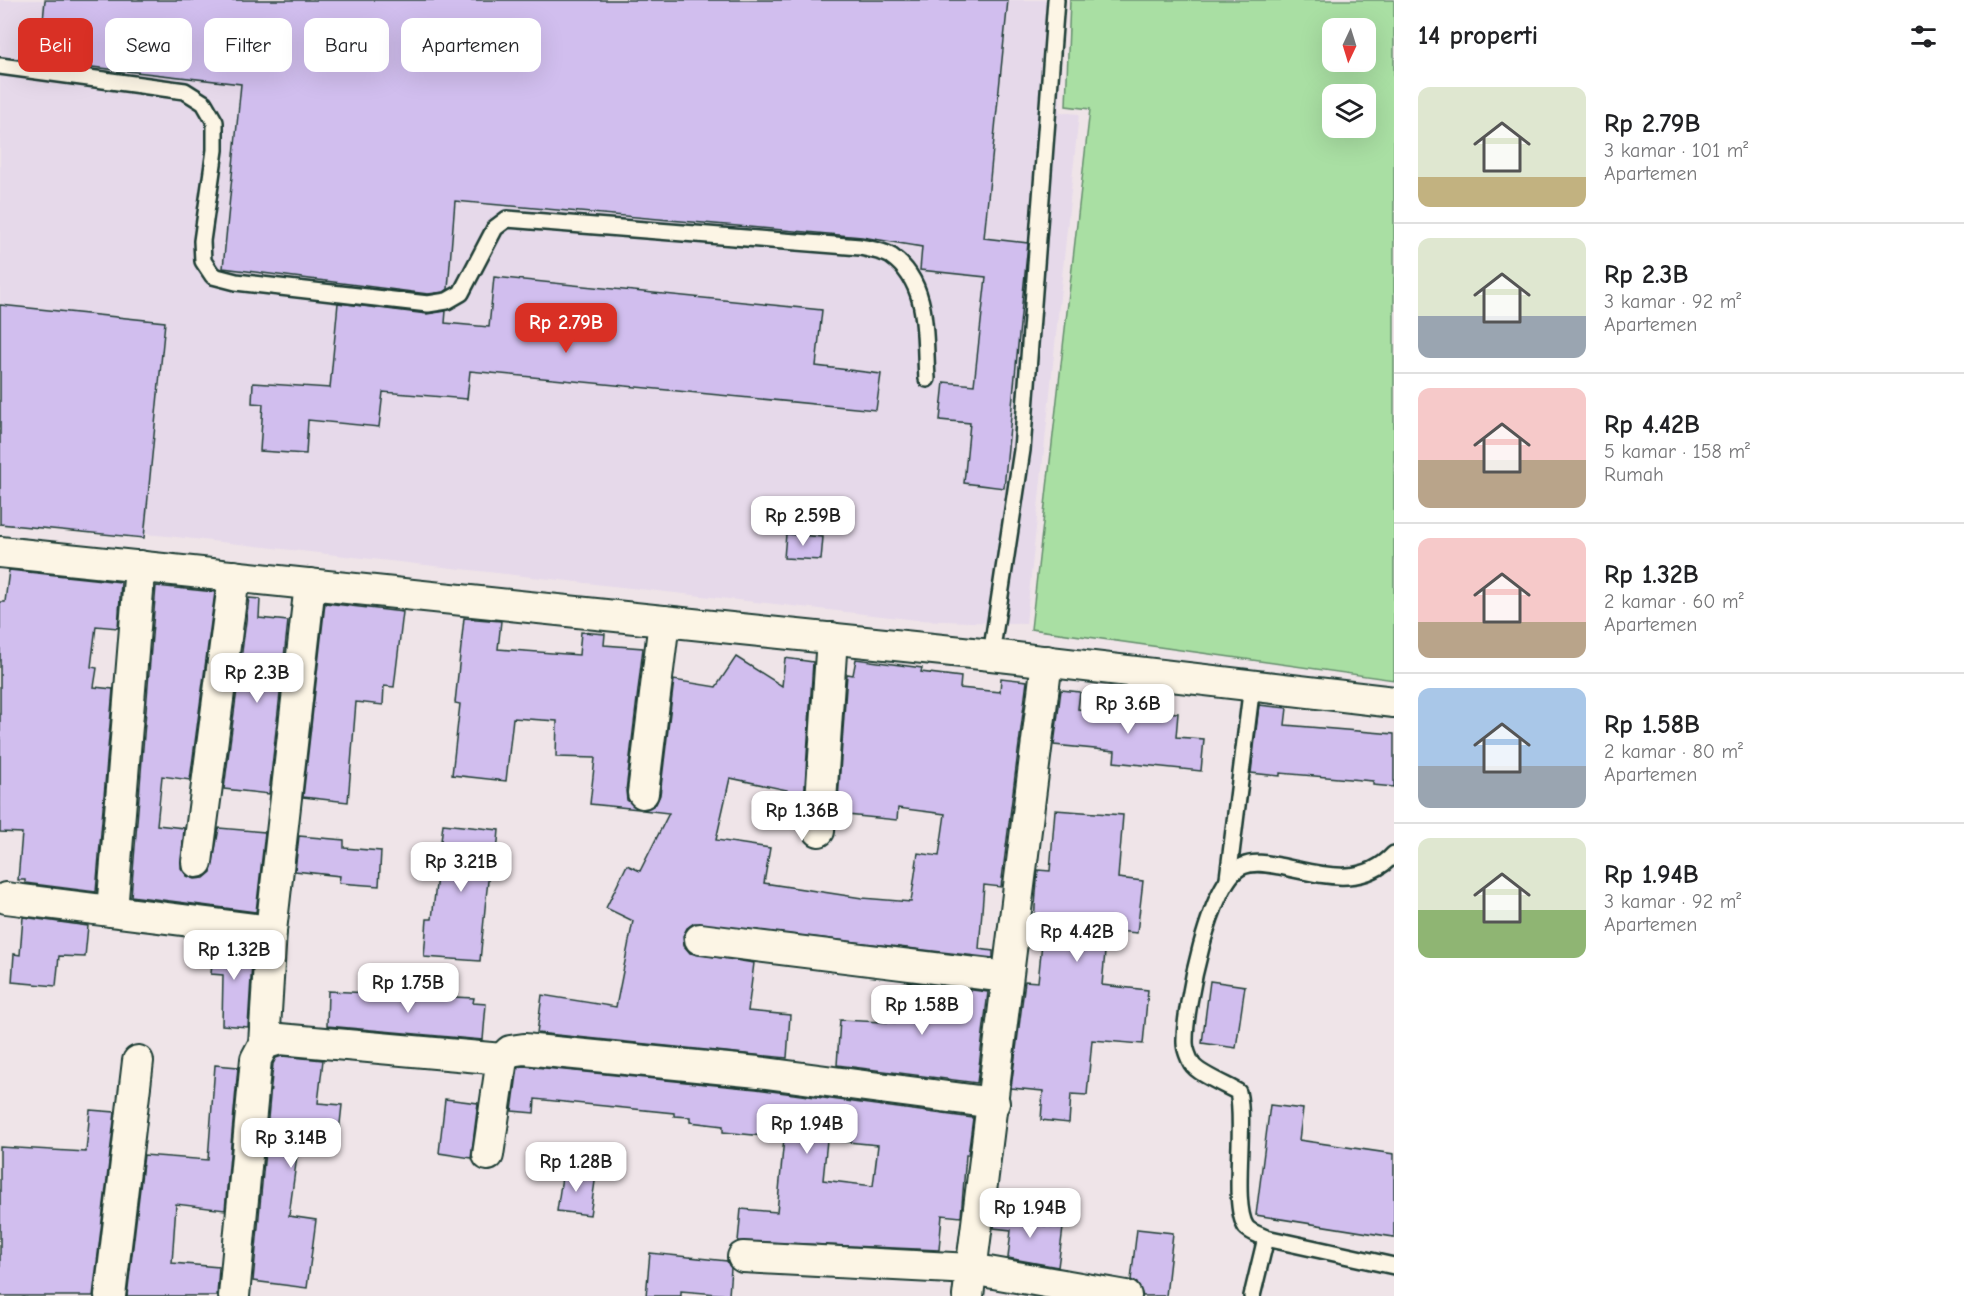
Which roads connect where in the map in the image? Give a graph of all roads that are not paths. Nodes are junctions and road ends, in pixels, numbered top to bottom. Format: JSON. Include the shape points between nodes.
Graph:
{"nodes":[{"id":1,"x":1056,"y":0,"type":"edge"},
{"id":2,"x":0,"y":66,"type":"edge"},
{"id":3,"x":927,"y":379,"type":"dead end"},
{"id":4,"x":0,"y":552,"type":"edge"},
{"id":5,"x":140,"y":566,"type":"junction"},
{"id":6,"x":234,"y":576,"type":"junction"},
{"id":7,"x":310,"y":584,"type":"junction"},
{"id":8,"x":664,"y":621,"type":"junction"},
{"id":9,"x":832,"y":638,"type":"junction"},
{"id":10,"x":991,"y":655,"type":"junction"},
{"id":11,"x":1047,"y":661,"type":"junction"},
{"id":12,"x":1252,"y":685,"type":"junction"},
{"id":13,"x":1394,"y":702,"type":"edge"},
{"id":14,"x":643,"y":793,"type":"dead end"},
{"id":15,"x":819,"y":831,"type":"dead end"},
{"id":16,"x":1394,"y":854,"type":"edge"},
{"id":17,"x":197,"y":862,"type":"dead end"},
{"id":18,"x":1228,"y":878,"type":"junction"},
{"id":19,"x":6,"y":898,"type":"dead end"},
{"id":20,"x":112,"y":911,"type":"junction"},
{"id":21,"x":271,"y":931,"type":"junction"},
{"id":22,"x":700,"y":939,"type":"dead end"},
{"id":23,"x":1007,"y":977,"type":"junction"},
{"id":24,"x":264,"y":1044,"type":"junction"},
{"id":25,"x":502,"y":1059,"type":"junction"},
{"id":26,"x":138,"y":1061,"type":"dead end"},
{"id":27,"x":994,"y":1103,"type":"junction"},
{"id":28,"x":488,"y":1155,"type":"dead end"},
{"id":29,"x":1266,"y":1238,"type":"junction"},
{"id":30,"x":743,"y":1257,"type":"dead end"},
{"id":31,"x":1394,"y":1266,"type":"edge"},
{"id":32,"x":970,"y":1283,"type":"edge"},
{"id":33,"x":110,"y":1296,"type":"edge"},
{"id":34,"x":234,"y":1296,"type":"edge"},
{"id":35,"x":1125,"y":1296,"type":"edge"},
{"id":36,"x":1252,"y":1296,"type":"edge"}],
"edges":[{"from":1,"to":10,"type":"lane","via":[[1022,450]]},
{"from":2,"to":3,"type":"lane","via":[[185,91],[204,103],[215,122],[202,241],[203,261],[213,276],[428,304],[447,301],[461,293],[495,228],[507,219],[860,247],[890,256],[911,278],[922,298]]},
{"from":4,"to":5,"type":"street"},
{"from":5,"to":6,"type":"street"},
{"from":5,"to":20,"type":"street"},
{"from":6,"to":7,"type":"street"},
{"from":6,"to":17,"type":"street"},
{"from":7,"to":8,"type":"street"},
{"from":7,"to":21,"type":"street"},
{"from":8,"to":9,"type":"street"},
{"from":8,"to":14,"type":"street"},
{"from":9,"to":10,"type":"street"},
{"from":9,"to":15,"type":"street"},
{"from":10,"to":11,"type":"street"},
{"from":11,"to":12,"type":"street"},
{"from":11,"to":23,"type":"street"},
{"from":12,"to":13,"type":"street"},
{"from":12,"to":18,"type":"lane"},
{"from":16,"to":18,"type":"lane","via":[[1385,864],[1362,876],[1338,878],[1265,863],[1243,866]]},
{"from":18,"to":29,"type":"lane","via":[[1210,913],[1186,1020],[1185,1046],[1193,1066],[1238,1092],[1242,1109],[1242,1218],[1247,1229]]},
{"from":19,"to":20,"type":"street"},
{"from":20,"to":21,"type":"street"},
{"from":21,"to":24,"type":"street"},
{"from":22,"to":23,"type":"street"},
{"from":23,"to":27,"type":"street"},
{"from":24,"to":25,"type":"street","via":[[280,1039]]},
{"from":24,"to":34,"type":"street","via":[[256,1059]]},
{"from":25,"to":27,"type":"street","via":[[510,1051],[524,1049],[758,1072]]},
{"from":25,"to":28,"type":"street"},
{"from":26,"to":33,"type":"street"},
{"from":27,"to":32,"type":"street"},
{"from":29,"to":31,"type":"lane"},
{"from":29,"to":36,"type":"lane"},
{"from":30,"to":32,"type":"street"},
{"from":32,"to":35,"type":"street"}]}
